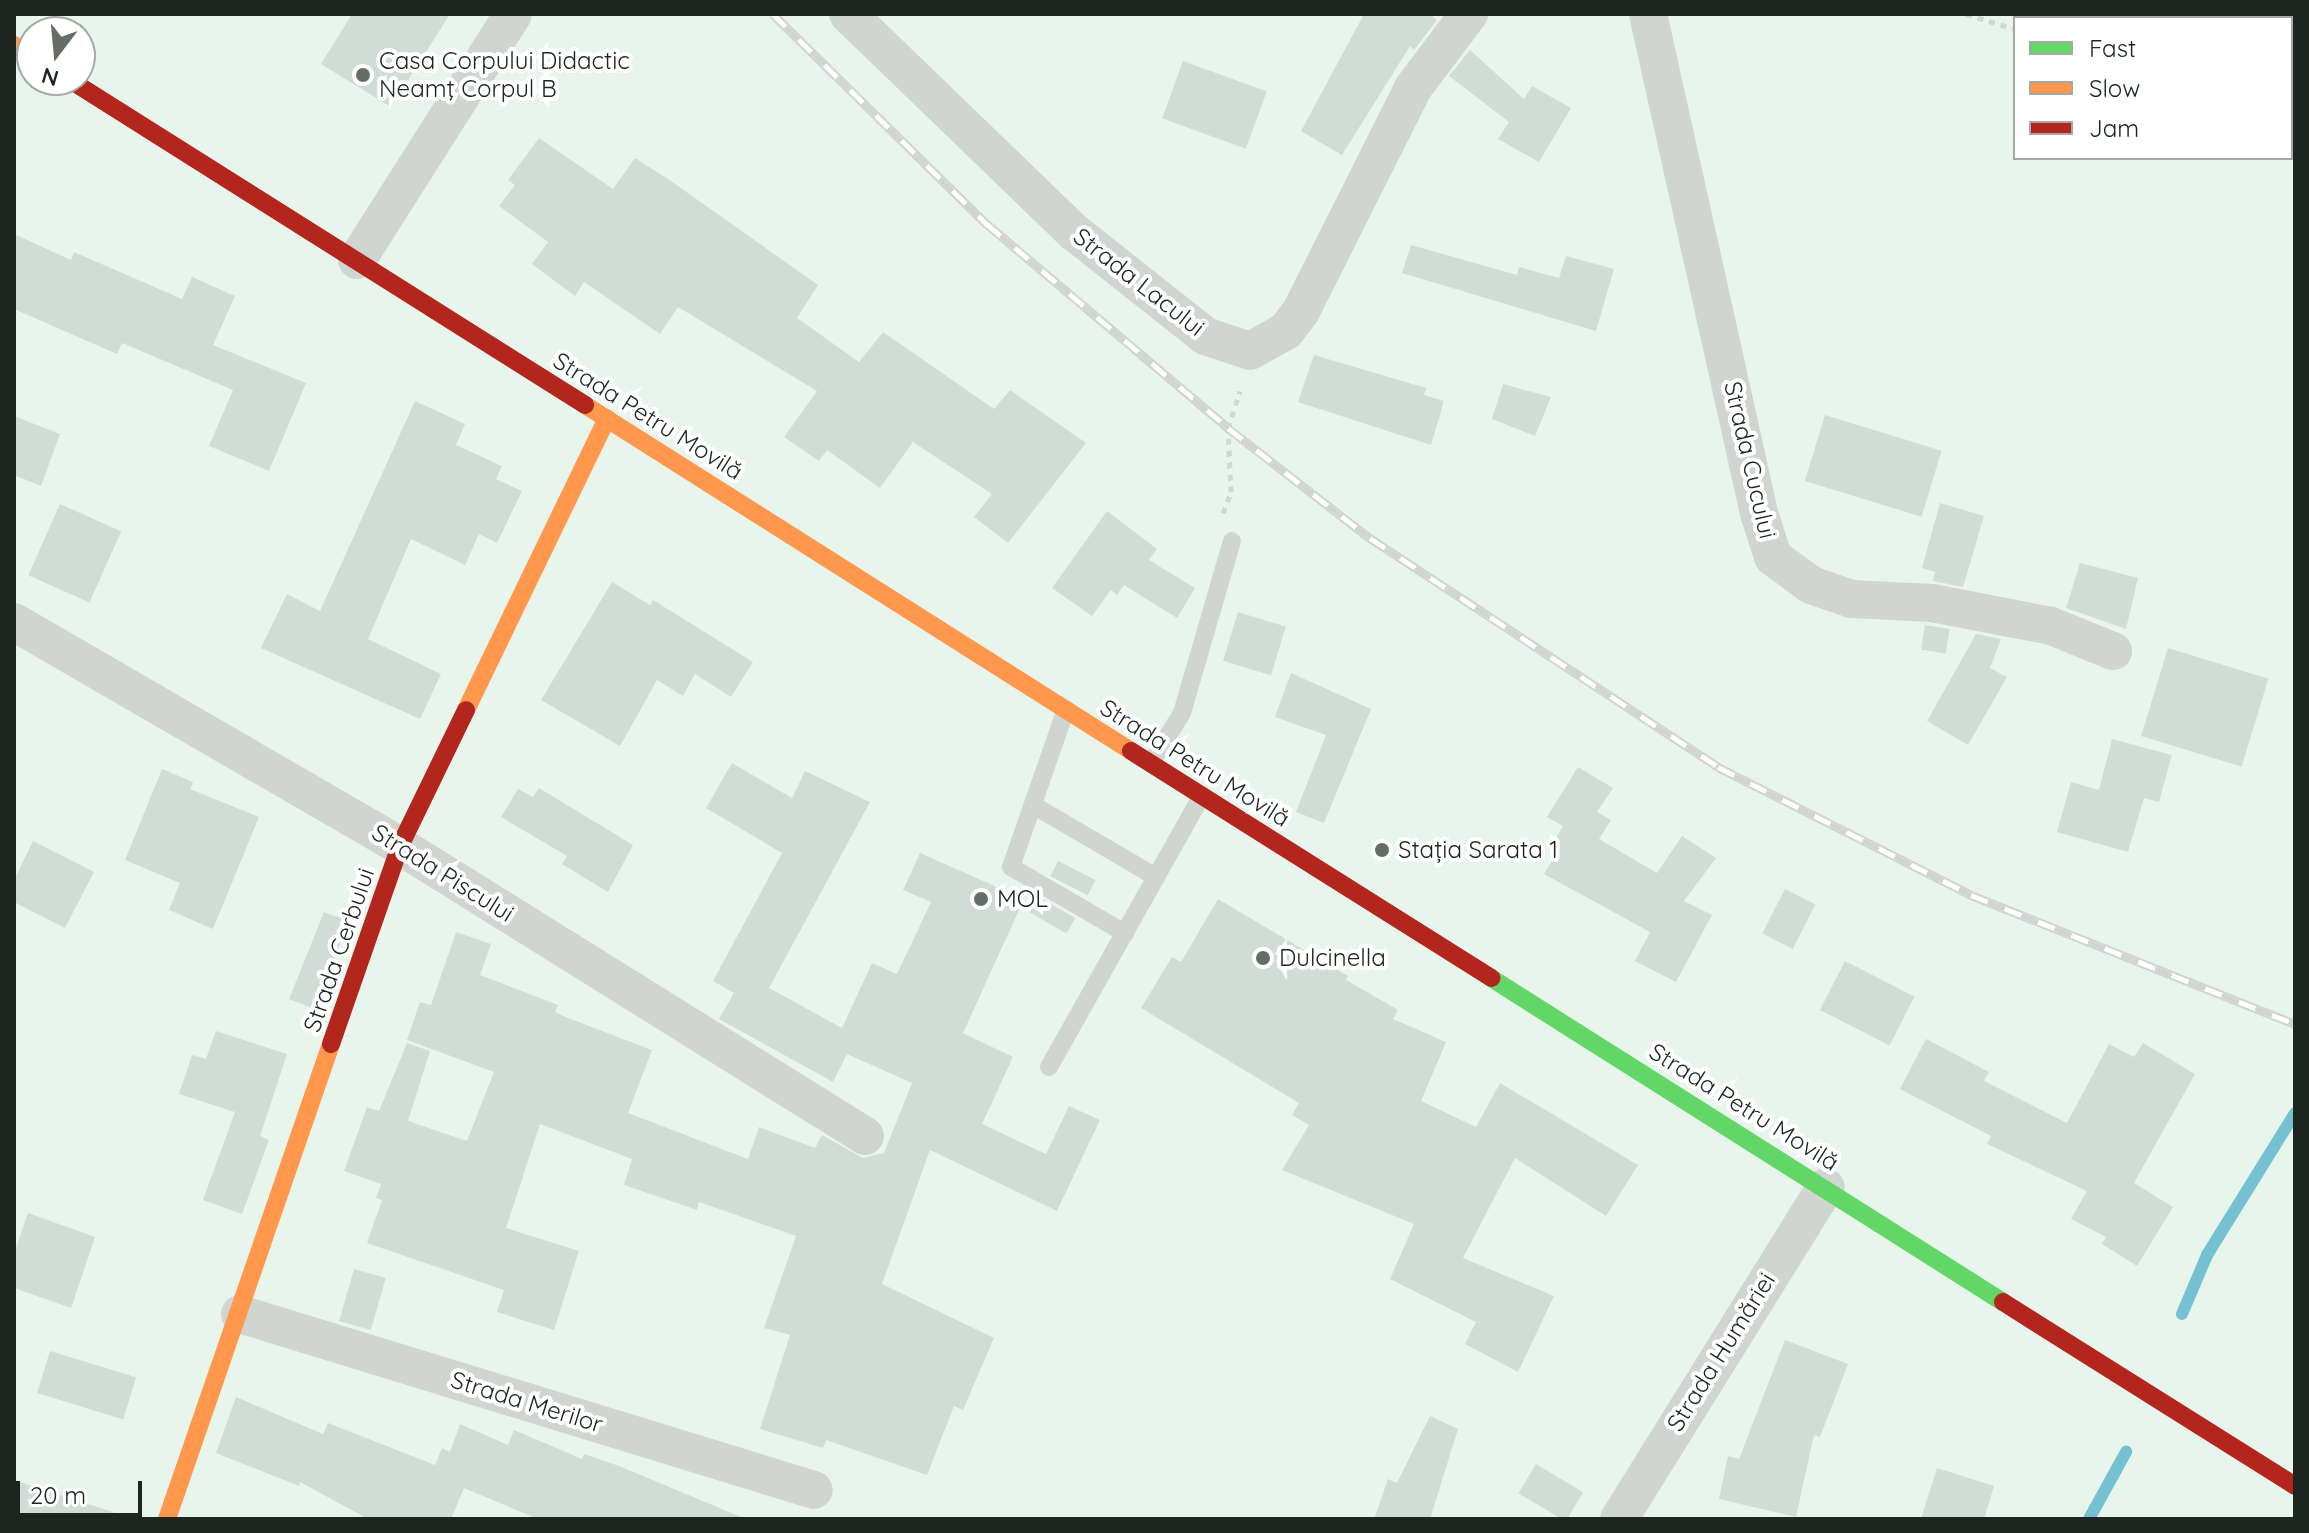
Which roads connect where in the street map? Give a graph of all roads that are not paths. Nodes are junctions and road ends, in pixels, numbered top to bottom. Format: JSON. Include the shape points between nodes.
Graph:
{"nodes":[{"id":1,"x":513,"y":14,"type":"edge"},
{"id":2,"x":848,"y":14,"type":"edge"},
{"id":3,"x":1469,"y":14,"type":"edge"},
{"id":4,"x":1648,"y":14,"type":"edge"},
{"id":5,"x":96,"y":96,"type":"edge"},
{"id":6,"x":357,"y":260,"type":"junction"},
{"id":7,"x":607,"y":418,"type":"junction"},
{"id":8,"x":1232,"y":541,"type":"dead end"},
{"id":9,"x":14,"y":622,"type":"edge"},
{"id":10,"x":2113,"y":651,"type":"dead end"},
{"id":11,"x":1066,"y":709,"type":"junction"},
{"id":12,"x":1151,"y":763,"type":"junction"},
{"id":13,"x":1202,"y":795,"type":"junction"},
{"id":14,"x":1033,"y":805,"type":"junction"},
{"id":15,"x":400,"y":846,"type":"junction"},
{"id":16,"x":1156,"y":877,"type":"junction"},
{"id":17,"x":1125,"y":933,"type":"junction"},
{"id":18,"x":1049,"y":1067,"type":"dead end"},
{"id":19,"x":865,"y":1136,"type":"dead end"},
{"id":20,"x":1826,"y":1187,"type":"junction"},
{"id":21,"x":240,"y":1314,"type":"junction"},
{"id":22,"x":2295,"y":1486,"type":"edge"},
{"id":23,"x":814,"y":1490,"type":"dead end"},
{"id":24,"x":167,"y":1519,"type":"edge"},
{"id":25,"x":1619,"y":1519,"type":"edge"}],
"edges":[{"from":1,"to":6,"type":"street"},
{"from":2,"to":3,"type":"street","name":"Strada Lacului","via":[[1074,232],[1205,336],[1250,351],[1286,331],[1301,311],[1413,88]]},
{"from":4,"to":10,"type":"street","name":"Strada Cucului","via":[[1773,557],[1811,585],[1852,599],[1932,603],[2051,626]]},
{"from":5,"to":6,"type":"main road","name":"Strada Petru Movilă"},
{"from":6,"to":7,"type":"main road","name":"Strada Petru Movilă"},
{"from":7,"to":11,"type":"main road","name":"Strada Petru Movilă"},
{"from":7,"to":15,"type":"main road","name":"Strada Cerbului"},
{"from":8,"to":12,"type":"lane","via":[[1182,713]]},
{"from":9,"to":15,"type":"street","name":"Strada Piscului"},
{"from":11,"to":12,"type":"main road","name":"Strada Petru Movilă"},
{"from":11,"to":14,"type":"lane"},
{"from":12,"to":13,"type":"main road","name":"Strada Petru Movilă"},
{"from":13,"to":16,"type":"lane"},
{"from":13,"to":20,"type":"main road","name":"Strada Petru Movilă"},
{"from":14,"to":16,"type":"lane"},
{"from":14,"to":17,"type":"lane","via":[[1011,867]]},
{"from":15,"to":19,"type":"street","name":"Strada Piscului"},
{"from":15,"to":21,"type":"main road","name":"Strada Cerbului"},
{"from":16,"to":17,"type":"lane"},
{"from":17,"to":18,"type":"lane"},
{"from":20,"to":22,"type":"main road","name":"Strada Petru Movilă"},
{"from":20,"to":25,"type":"street","name":"Strada Humăriei"},
{"from":21,"to":23,"type":"street","name":"Strada Merilor"},
{"from":21,"to":24,"type":"main road","name":"Strada Cerbului"}]}
